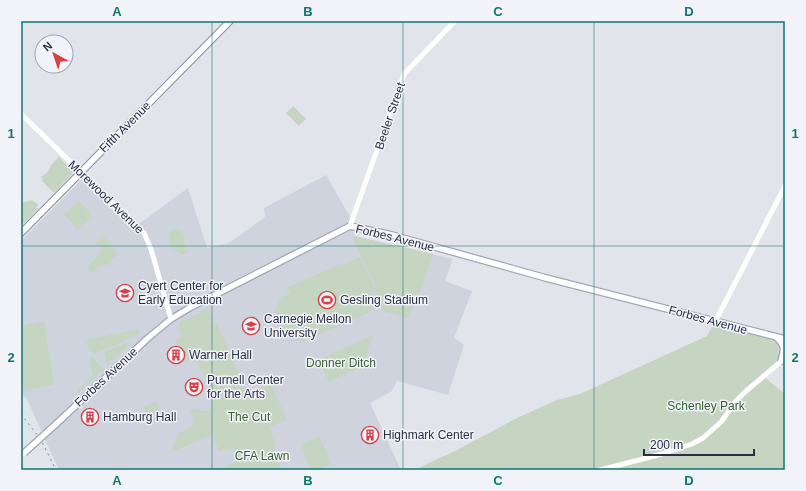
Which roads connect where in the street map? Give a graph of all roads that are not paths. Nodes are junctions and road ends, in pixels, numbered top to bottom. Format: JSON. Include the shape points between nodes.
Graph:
{"nodes":[{"id":1,"x":230,"y":21,"type":"edge"},
{"id":2,"x":455,"y":21,"type":"edge"},
{"id":3,"x":21,"y":114,"type":"edge"},
{"id":4,"x":81,"y":172,"type":"junction"},
{"id":5,"x":785,"y":186,"type":"edge"},
{"id":6,"x":350,"y":226,"type":"junction"},
{"id":7,"x":21,"y":233,"type":"edge"},
{"id":8,"x":171,"y":319,"type":"junction"},
{"id":9,"x":715,"y":322,"type":"junction"},
{"id":10,"x":775,"y":337,"type":"junction"},
{"id":11,"x":785,"y":340,"type":"edge"},
{"id":12,"x":783,"y":359,"type":"edge"},
{"id":13,"x":22,"y":454,"type":"edge"},
{"id":14,"x":600,"y":470,"type":"edge"}],
"edges":[{"from":1,"to":4,"type":"highway","name":"Fifth Avenue"},
{"from":2,"to":6,"type":"street","name":"Beeler Street","via":[[404,74]]},
{"from":3,"to":4,"type":"street","name":"Morewood Avenue"},
{"from":4,"to":7,"type":"highway","name":"Fifth Avenue"},
{"from":4,"to":8,"type":"street","name":"Morewood Avenue","via":[[144,233]]},
{"from":5,"to":9,"type":"street"},
{"from":6,"to":8,"type":"main road","name":"Forbes Avenue"},
{"from":6,"to":9,"type":"main road","name":"Forbes Avenue"},
{"from":8,"to":13,"type":"main road","name":"Forbes Avenue","bridge":true},
{"from":9,"to":10,"type":"main road","name":"Forbes Avenue"},
{"from":10,"to":11,"type":"main road","name":"Forbes Avenue"},
{"from":10,"to":12,"type":"main road","via":[[784,346]]},
{"from":12,"to":14,"type":"street","via":[[744,392],[721,422],[703,438],[662,454]]}]}
